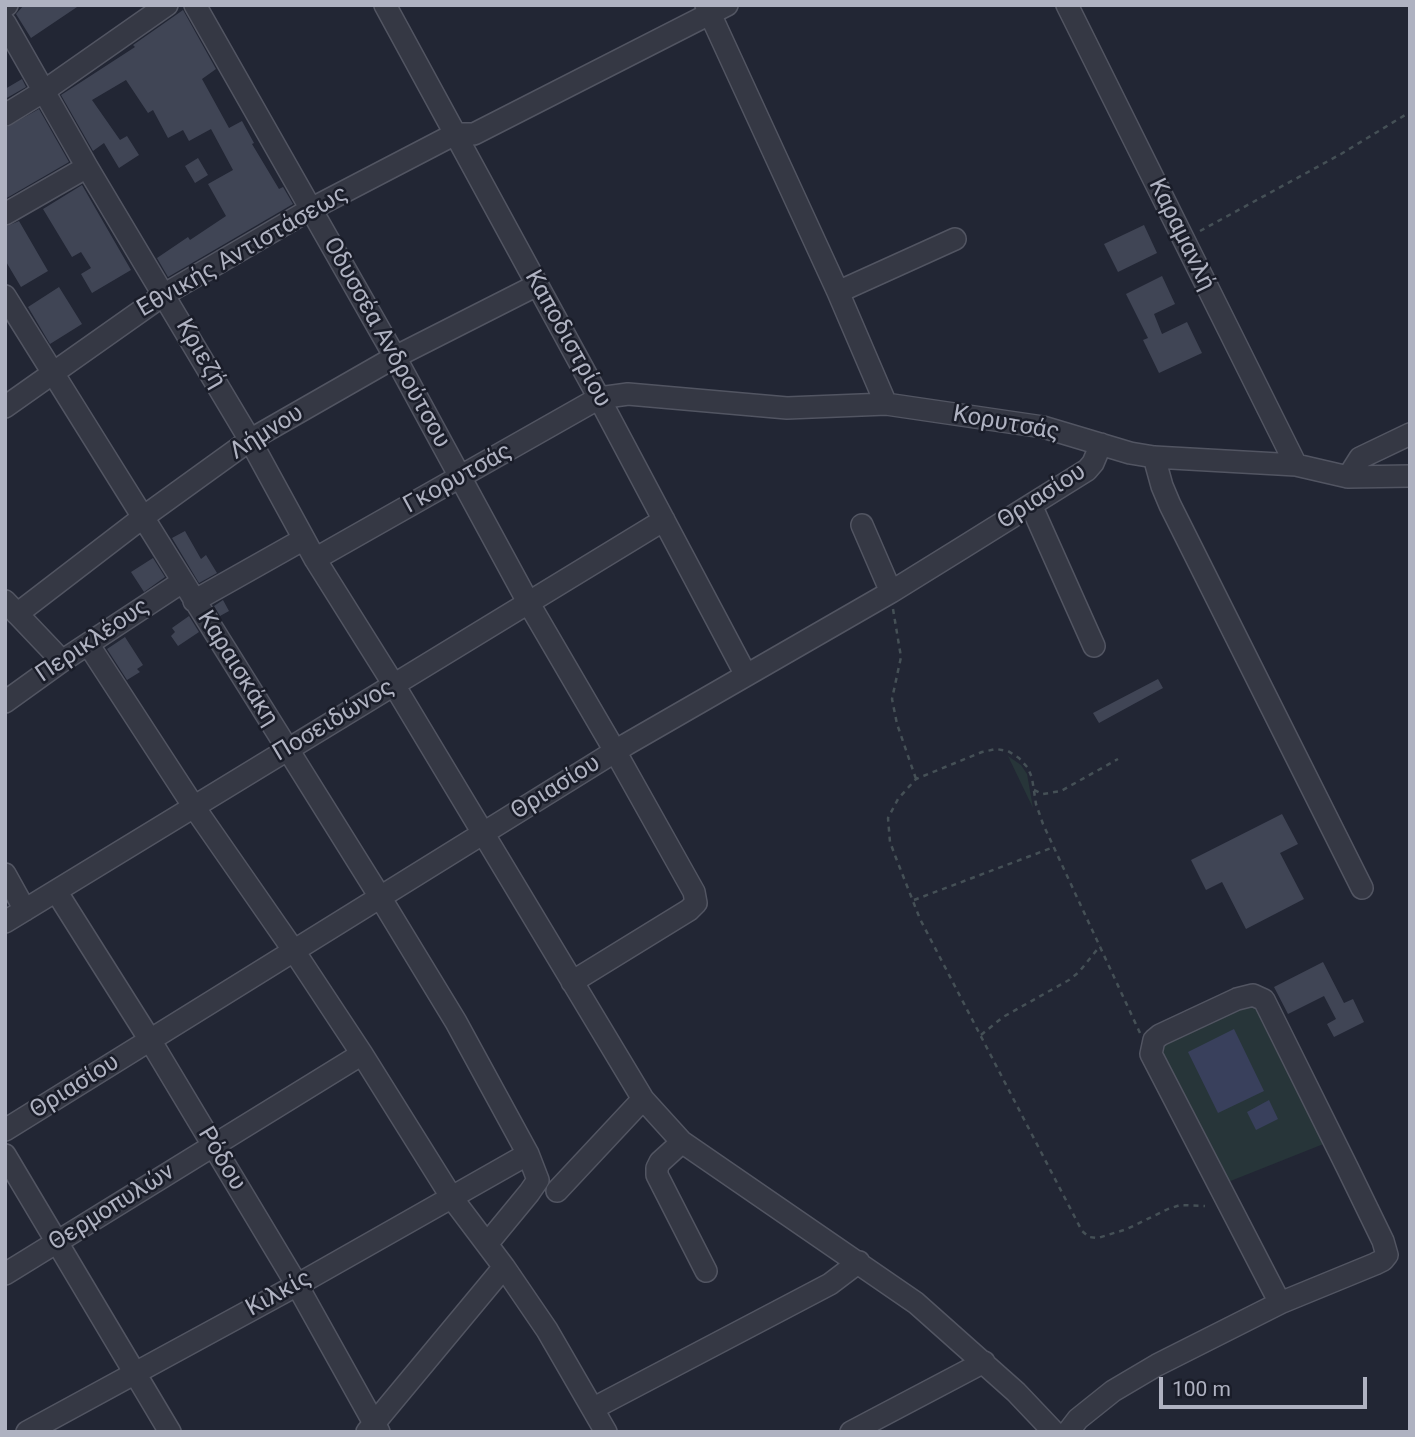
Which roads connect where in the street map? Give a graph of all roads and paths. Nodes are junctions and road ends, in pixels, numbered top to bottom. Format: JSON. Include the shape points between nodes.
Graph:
{"nodes":[{"id":1,"x":167,"y":5,"type":"edge"},
{"id":2,"x":195,"y":5,"type":"edge"},
{"id":3,"x":385,"y":5,"type":"edge"},
{"id":4,"x":1066,"y":5,"type":"edge"},
{"id":5,"x":714,"y":8,"type":"edge"},
{"id":6,"x":5,"y":23,"type":"edge"},
{"id":7,"x":44,"y":91,"type":"junction"},
{"id":8,"x":1410,"y":111,"type":"edge"},
{"id":9,"x":5,"y":114,"type":"edge"},
{"id":10,"x":455,"y":134,"type":"junction"},
{"id":11,"x":87,"y":167,"type":"junction"},
{"id":12,"x":311,"y":209,"type":"junction"},
{"id":13,"x":5,"y":214,"type":"edge"},
{"id":14,"x":955,"y":239,"type":"dead end"},
{"id":15,"x":1183,"y":240,"type":"junction"},
{"id":16,"x":537,"y":285,"type":"junction"},
{"id":17,"x":838,"y":292,"type":"junction"},
{"id":18,"x":165,"y":294,"type":"junction"},
{"id":19,"x":8,"y":307,"type":"edge"},
{"id":20,"x":395,"y":357,"type":"junction"},
{"id":21,"x":51,"y":373,"type":"junction"},
{"id":22,"x":599,"y":398,"type":"junction"},
{"id":23,"x":886,"y":404,"type":"junction"},
{"id":24,"x":5,"y":407,"type":"edge"},
{"id":25,"x":1410,"y":434,"type":"edge"},
{"id":26,"x":250,"y":440,"type":"junction"},
{"id":27,"x":1101,"y":444,"type":"junction"},
{"id":28,"x":1154,"y":457,"type":"junction"},
{"id":29,"x":1296,"y":465,"type":"junction"},
{"id":30,"x":1410,"y":476,"type":"edge"},
{"id":31,"x":1348,"y":477,"type":"junction"},
{"id":32,"x":460,"y":479,"type":"junction"},
{"id":33,"x":1031,"y":505,"type":"junction"},
{"id":34,"x":142,"y":518,"type":"junction"},
{"id":35,"x":664,"y":520,"type":"junction"},
{"id":36,"x":862,"y":525,"type":"dead end"},
{"id":37,"x":304,"y":539,"type":"junction"},
{"id":38,"x":315,"y":559,"type":"junction"},
{"id":39,"x":182,"y":582,"type":"junction"},
{"id":40,"x":891,"y":592,"type":"junction"},
{"id":41,"x":194,"y":601,"type":"junction"},
{"id":42,"x":528,"y":602,"type":"junction"},
{"id":43,"x":11,"y":608,"type":"edge"},
{"id":44,"x":88,"y":644,"type":"junction"},
{"id":45,"x":1094,"y":646,"type":"dead end"},
{"id":46,"x":62,"y":660,"type":"junction"},
{"id":47,"x":746,"y":675,"type":"junction"},
{"id":48,"x":394,"y":685,"type":"junction"},
{"id":49,"x":5,"y":702,"type":"edge"},
{"id":50,"x":287,"y":750,"type":"junction"},
{"id":51,"x":615,"y":751,"type":"junction"},
{"id":52,"x":1118,"y":759,"type":"dead end"},
{"id":53,"x":916,"y":779,"type":"junction"},
{"id":54,"x":1034,"y":790,"type":"junction"},
{"id":55,"x":194,"y":807,"type":"junction"},
{"id":56,"x":483,"y":833,"type":"junction"},
{"id":57,"x":1054,"y":847,"type":"junction"},
{"id":58,"x":5,"y":874,"type":"edge"},
{"id":59,"x":1362,"y":888,"type":"dead end"},
{"id":60,"x":55,"y":891,"type":"junction"},
{"id":61,"x":380,"y":897,"type":"junction"},
{"id":62,"x":914,"y":900,"type":"junction"},
{"id":63,"x":25,"y":910,"type":"junction"},
{"id":64,"x":5,"y":922,"type":"edge"},
{"id":65,"x":1100,"y":946,"type":"junction"},
{"id":66,"x":294,"y":951,"type":"junction"},
{"id":67,"x":572,"y":982,"type":"junction"},
{"id":68,"x":979,"y":1036,"type":"junction"},
{"id":69,"x":150,"y":1040,"type":"junction"},
{"id":70,"x":1151,"y":1046,"type":"junction"},
{"id":71,"x":362,"y":1054,"type":"junction"},
{"id":72,"x":643,"y":1100,"type":"junction"},
{"id":73,"x":5,"y":1130,"type":"edge"},
{"id":74,"x":682,"y":1142,"type":"junction"},
{"id":75,"x":213,"y":1145,"type":"junction"},
{"id":76,"x":528,"y":1154,"type":"junction"},
{"id":77,"x":5,"y":1155,"type":"edge"},
{"id":78,"x":557,"y":1191,"type":"dead end"},
{"id":79,"x":452,"y":1198,"type":"junction"},
{"id":80,"x":1205,"y":1206,"type":"dead end"},
{"id":81,"x":57,"y":1241,"type":"junction"},
{"id":82,"x":487,"y":1244,"type":"junction"},
{"id":83,"x":859,"y":1262,"type":"junction"},
{"id":84,"x":504,"y":1266,"type":"junction"},
{"id":85,"x":706,"y":1271,"type":"dead end"},
{"id":86,"x":5,"y":1274,"type":"edge"},
{"id":87,"x":297,"y":1285,"type":"junction"},
{"id":88,"x":1280,"y":1303,"type":"junction"},
{"id":89,"x":984,"y":1362,"type":"junction"},
{"id":90,"x":134,"y":1373,"type":"junction"},
{"id":91,"x":594,"y":1408,"type":"junction"},
{"id":92,"x":373,"y":1429,"type":"edge"},
{"id":93,"x":27,"y":1432,"type":"edge"},
{"id":94,"x":170,"y":1432,"type":"edge"},
{"id":95,"x":606,"y":1432,"type":"edge"},
{"id":96,"x":851,"y":1432,"type":"edge"},
{"id":97,"x":1054,"y":1432,"type":"edge"},
{"id":98,"x":1068,"y":1432,"type":"edge"}],
"edges":[{"from":1,"to":7,"type":"street"},
{"from":2,"to":12,"type":"street","name":"Οδυσσέα Ανδρούτσου"},
{"from":3,"to":10,"type":"street","name":"Καποδιστρίου"},
{"from":4,"to":15,"type":"street","name":"Καραμανλή"},
{"from":5,"to":10,"type":"street","name":"Εθνικής Αντιστάσεως","via":[[474,134]]},
{"from":5,"to":17,"type":"street"},
{"from":6,"to":7,"type":"street","name":"Κριεζή"},
{"from":7,"to":9,"type":"street"},
{"from":7,"to":11,"type":"street","name":"Κριεζή"},
{"from":8,"to":15,"type":"path","via":[[1301,177]]},
{"from":10,"to":12,"type":"street","name":"Εθνικής Αντιστάσεως"},
{"from":10,"to":16,"type":"street","name":"Καποδιστρίου"},
{"from":11,"to":13,"type":"street"},
{"from":11,"to":18,"type":"street","name":"Κριεζή"},
{"from":12,"to":18,"type":"street","name":"Εθνικής Αντιστάσεως"},
{"from":12,"to":20,"type":"street","name":"Οδυσσέα Ανδρούτσου"},
{"from":14,"to":17,"type":"street"},
{"from":15,"to":29,"type":"street","name":"Καραμανλή"},
{"from":16,"to":20,"type":"street","name":"Λήμνου"},
{"from":16,"to":22,"type":"street","name":"Καποδιστρίου"},
{"from":17,"to":23,"type":"street"},
{"from":18,"to":21,"type":"street","name":"Εθνικής Αντιστάσεως"},
{"from":18,"to":26,"type":"street","name":"Κριεζή"},
{"from":19,"to":21,"type":"street","name":"Καραισκάκη"},
{"from":20,"to":26,"type":"street","name":"Λήμνου"},
{"from":20,"to":32,"type":"street","name":"Οδυσσέα Ανδρούτσου"},
{"from":21,"to":24,"type":"street","name":"Εθνικής Αντιστάσεως"},
{"from":21,"to":34,"type":"street","name":"Καραισκάκη"},
{"from":22,"to":23,"type":"street","name":"Κορυτσάς","via":[[628,394],[787,408]]},
{"from":22,"to":32,"type":"street","name":"Γκορυτσάς"},
{"from":22,"to":35,"type":"street","name":"Καποδιστρίου"},
{"from":23,"to":27,"type":"street","name":"Κορυτσάς","via":[[1015,422]]},
{"from":25,"to":31,"type":"street","via":[[1360,458]]},
{"from":26,"to":34,"type":"street","name":"Λήμνου"},
{"from":26,"to":37,"type":"street","name":"Κριεζή"},
{"from":27,"to":28,"type":"street","name":"Κορυτσάς"},
{"from":27,"to":33,"type":"street","name":"Θριασίου","via":[[1087,470]]},
{"from":28,"to":29,"type":"street","name":"Κορυτσάς"},
{"from":28,"to":59,"type":"street","via":[[1170,505]]},
{"from":29,"to":31,"type":"street","name":"Κορυτσάς"},
{"from":30,"to":31,"type":"street","name":"Κορυτσάς"},
{"from":32,"to":38,"type":"street","name":"Γκορυτσάς"},
{"from":32,"to":42,"type":"street","name":"Οδυσσέα Ανδρούτσου"},
{"from":33,"to":40,"type":"street","name":"Θριασίου"},
{"from":33,"to":45,"type":"street"},
{"from":34,"to":39,"type":"street","name":"Καραισκάκη"},
{"from":34,"to":43,"type":"street","name":"Λήμνου"},
{"from":35,"to":42,"type":"street","name":"Ποσειδώνος"},
{"from":35,"to":47,"type":"street","name":"Καποδιστρίου"},
{"from":36,"to":40,"type":"street"},
{"from":37,"to":38,"type":"street","name":"Κριεζή"},
{"from":37,"to":41,"type":"street"},
{"from":38,"to":48,"type":"street","name":"Κριεζή"},
{"from":39,"to":41,"type":"street","name":"Καραισκάκη"},
{"from":39,"to":44,"type":"street","name":"Περικλέους"},
{"from":40,"to":47,"type":"street","name":"Θριασίου"},
{"from":40,"to":53,"type":"path","via":[[901,657],[892,699]]},
{"from":41,"to":50,"type":"street","name":"Καραισκάκη"},
{"from":42,"to":48,"type":"street","name":"Ποσειδώνος"},
{"from":42,"to":51,"type":"street","name":"Οδυσσέα Ανδρούτσου"},
{"from":43,"to":46,"type":"street"},
{"from":44,"to":46,"type":"street","name":"Περικλέους"},
{"from":44,"to":55,"type":"street"},
{"from":46,"to":49,"type":"street","name":"Περικλέους"},
{"from":47,"to":51,"type":"street","name":"Θριασίου"},
{"from":48,"to":50,"type":"street","name":"Ποσειδώνος"},
{"from":48,"to":56,"type":"street","name":"Κριεζή"},
{"from":50,"to":55,"type":"street","name":"Ποσειδώνος"},
{"from":50,"to":61,"type":"street","name":"Καραισκάκη"},
{"from":51,"to":56,"type":"street","name":"Θριασίου"},
{"from":51,"to":67,"type":"street","name":"Οδυσσέα Ανδρούτσου","via":[[696,903]]},
{"from":52,"to":54,"type":"path","via":[[1060,791],[1043,794]]},
{"from":53,"to":54,"type":"path","via":[[996,749],[1019,758],[1028,768]]},
{"from":53,"to":62,"type":"path","via":[[893,807],[888,828]]},
{"from":54,"to":57,"type":"path","via":[[1038,814]]},
{"from":55,"to":60,"type":"street","name":"Ποσειδώνος"},
{"from":55,"to":66,"type":"street"},
{"from":56,"to":61,"type":"street","name":"Θριασίου"},
{"from":56,"to":67,"type":"street","name":"Κριεζή"},
{"from":57,"to":62,"type":"path"},
{"from":57,"to":65,"type":"path"},
{"from":58,"to":63,"type":"street"},
{"from":60,"to":63,"type":"street","name":"Ποσειδώνος"},
{"from":60,"to":69,"type":"street","name":"Ρόδου"},
{"from":61,"to":66,"type":"street","name":"Θριασίου"},
{"from":61,"to":76,"type":"street","name":"Καραισκάκη"},
{"from":62,"to":68,"type":"path"},
{"from":63,"to":64,"type":"street","name":"Ποσειδώνος"},
{"from":65,"to":68,"type":"path","via":[[1069,980]]},
{"from":65,"to":70,"type":"path"},
{"from":66,"to":69,"type":"street","name":"Θριασίου"},
{"from":66,"to":71,"type":"street"},
{"from":67,"to":72,"type":"street","name":"Κριεζή"},
{"from":68,"to":80,"type":"path","via":[[1076,1223],[1089,1237],[1110,1236],[1180,1205]]},
{"from":69,"to":73,"type":"street","name":"Θριασίου"},
{"from":69,"to":75,"type":"street","name":"Ρόδου"},
{"from":70,"to":88,"type":"street","via":[[1153,1062]]},
{"from":70,"to":88,"type":"street","via":[[1160,1035],[1253,995],[1264,1000],[1286,1042],[1387,1255]]},
{"from":71,"to":75,"type":"street","name":"Θερμοπυλών"},
{"from":71,"to":79,"type":"street"},
{"from":72,"to":74,"type":"street","name":"Κριεζή"},
{"from":72,"to":78,"type":"street"},
{"from":74,"to":83,"type":"street","name":"Κριεζή"},
{"from":74,"to":85,"type":"street","via":[[660,1161],[657,1175]]},
{"from":75,"to":81,"type":"street","name":"Θερμοπυλών"},
{"from":75,"to":87,"type":"street","name":"Ρόδου"},
{"from":76,"to":79,"type":"street","name":"Κιλκίς"},
{"from":76,"to":82,"type":"street","name":"Καραισκάκη","via":[[538,1180]]},
{"from":77,"to":81,"type":"street"},
{"from":79,"to":82,"type":"street"},
{"from":79,"to":87,"type":"street","name":"Κιλκίς"},
{"from":81,"to":86,"type":"street","name":"Θερμοπυλών"},
{"from":81,"to":90,"type":"street"},
{"from":82,"to":84,"type":"street"},
{"from":83,"to":89,"type":"street","name":"Κριεζή","via":[[916,1303]]},
{"from":83,"to":91,"type":"street","via":[[830,1284]]},
{"from":84,"to":91,"type":"street"},
{"from":84,"to":92,"type":"street"},
{"from":87,"to":90,"type":"street","name":"Κιλκίς"},
{"from":87,"to":92,"type":"street","name":"Ρόδου"},
{"from":88,"to":98,"type":"street","via":[[1113,1391]]},
{"from":89,"to":96,"type":"street"},
{"from":89,"to":97,"type":"street","name":"Κριεζή"},
{"from":90,"to":93,"type":"street","name":"Κιλκίς"},
{"from":90,"to":94,"type":"street"},
{"from":91,"to":95,"type":"street"}]}
